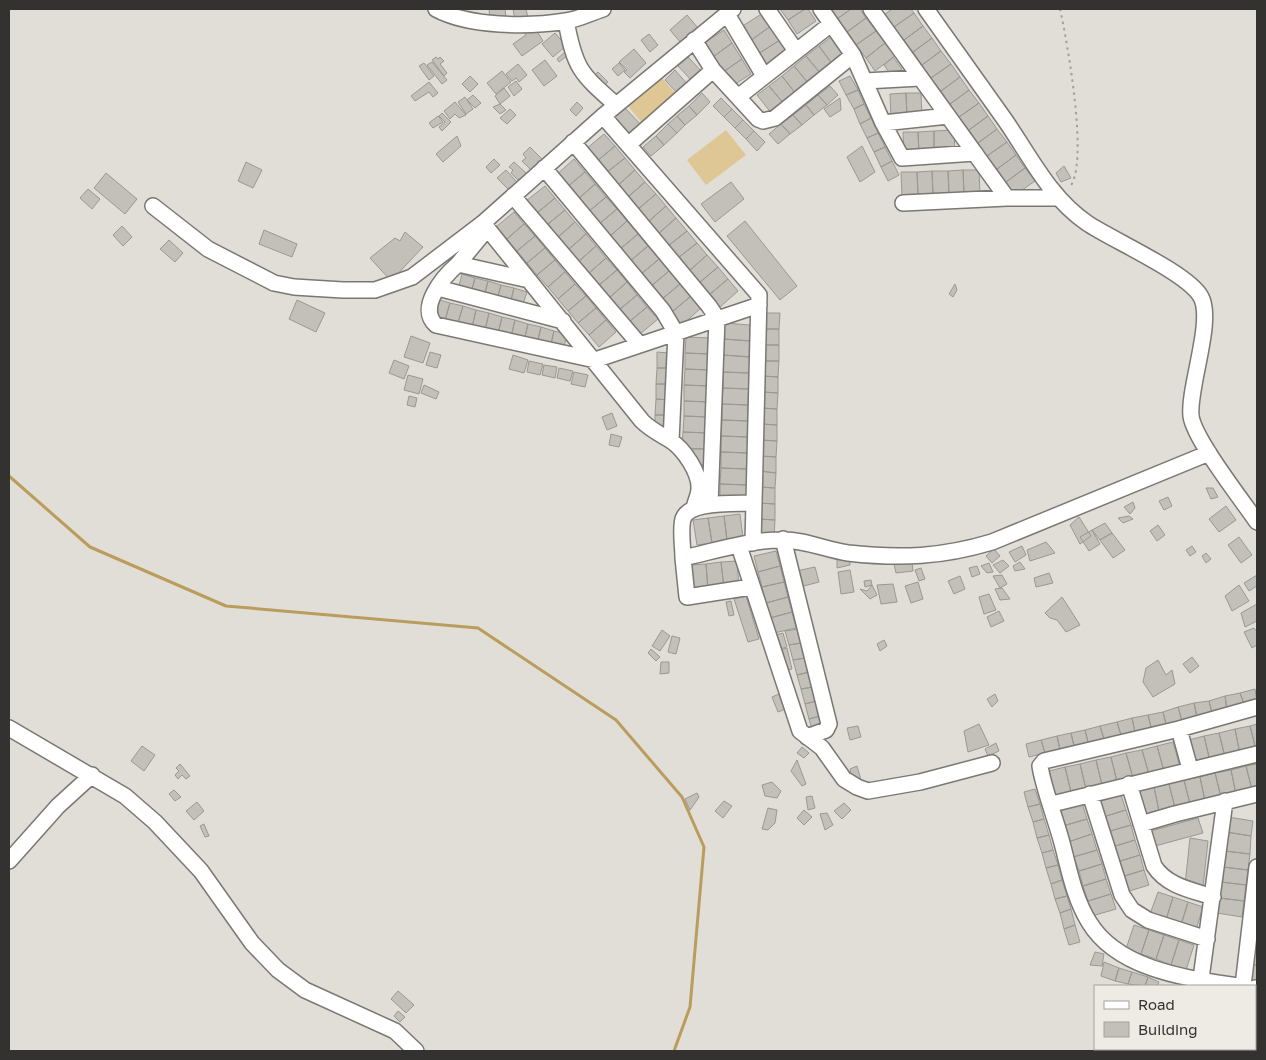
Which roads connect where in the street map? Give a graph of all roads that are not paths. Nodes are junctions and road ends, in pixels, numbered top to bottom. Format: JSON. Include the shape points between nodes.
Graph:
{"nodes":[{"id":1,"x":436,"y":9,"type":"edge"},
{"id":2,"x":603,"y":9,"type":"edge"},
{"id":3,"x":767,"y":9,"type":"edge"},
{"id":4,"x":820,"y":9,"type":"edge"},
{"id":5,"x":871,"y":9,"type":"edge"},
{"id":6,"x":926,"y":9,"type":"edge"},
{"id":7,"x":730,"y":11,"type":"edge"},
{"id":8,"x":566,"y":21,"type":"junction"},
{"id":9,"x":831,"y":24,"type":"junction"},
{"id":10,"x":694,"y":40,"type":"junction"},
{"id":11,"x":796,"y":51,"type":"junction"},
{"id":12,"x":853,"y":54,"type":"junction"},
{"id":13,"x":714,"y":70,"type":"junction"},
{"id":14,"x":764,"y":76,"type":"junction"},
{"id":15,"x":920,"y":78,"type":"junction"},
{"id":16,"x":864,"y":81,"type":"junction"},
{"id":17,"x":738,"y":97,"type":"junction"},
{"id":18,"x":616,"y":105,"type":"junction"},
{"id":19,"x":603,"y":116,"type":"junction"},
{"id":20,"x":948,"y":116,"type":"junction"},
{"id":21,"x":883,"y":123,"type":"junction"},
{"id":22,"x":573,"y":142,"type":"junction"},
{"id":23,"x":628,"y":145,"type":"junction"},
{"id":24,"x":975,"y":153,"type":"junction"},
{"id":25,"x":544,"y":168,"type":"junction"},
{"id":26,"x":513,"y":196,"type":"junction"},
{"id":27,"x":1007,"y":198,"type":"junction"},
{"id":28,"x":1057,"y":198,"type":"junction"},
{"id":29,"x":903,"y":204,"type":"dead end"},
{"id":30,"x":153,"y":206,"type":"dead end"},
{"id":31,"x":485,"y":226,"type":"junction"},
{"id":32,"x":458,"y":264,"type":"junction"},
{"id":33,"x":530,"y":280,"type":"junction"},
{"id":34,"x":438,"y":288,"type":"junction"},
{"id":35,"x":759,"y":305,"type":"junction"},
{"id":36,"x":717,"y":318,"type":"junction"},
{"id":37,"x":563,"y":321,"type":"junction"},
{"id":38,"x":676,"y":333,"type":"junction"},
{"id":39,"x":640,"y":345,"type":"junction"},
{"id":40,"x":595,"y":360,"type":"junction"},
{"id":41,"x":671,"y":441,"type":"junction"},
{"id":42,"x":1210,"y":453,"type":"junction"},
{"id":43,"x":753,"y":504,"type":"junction"},
{"id":44,"x":710,"y":505,"type":"junction"},
{"id":45,"x":694,"y":508,"type":"junction"},
{"id":46,"x":1257,"y":522,"type":"edge"},
{"id":47,"x":783,"y":539,"type":"junction"},
{"id":48,"x":746,"y":545,"type":"junction"},
{"id":49,"x":683,"y":558,"type":"junction"},
{"id":50,"x":751,"y":587,"type":"junction"},
{"id":51,"x":1257,"y":707,"type":"edge"},
{"id":52,"x":9,"y":728,"type":"edge"},
{"id":53,"x":1179,"y":729,"type":"junction"},
{"id":54,"x":807,"y":737,"type":"junction"},
{"id":55,"x":1257,"y":754,"type":"edge"},
{"id":56,"x":992,"y":763,"type":"dead end"},
{"id":57,"x":1190,"y":769,"type":"junction"},
{"id":58,"x":92,"y":775,"type":"junction"},
{"id":59,"x":1129,"y":784,"type":"junction"},
{"id":60,"x":1090,"y":794,"type":"junction"},
{"id":61,"x":1257,"y":794,"type":"edge"},
{"id":62,"x":1225,"y":801,"type":"junction"},
{"id":63,"x":1052,"y":804,"type":"junction"},
{"id":64,"x":1141,"y":824,"type":"junction"},
{"id":65,"x":9,"y":861,"type":"edge"},
{"id":66,"x":1257,"y":867,"type":"edge"},
{"id":67,"x":1213,"y":897,"type":"junction"},
{"id":68,"x":1207,"y":939,"type":"junction"},
{"id":69,"x":1200,"y":983,"type":"edge"},
{"id":70,"x":1225,"y":985,"type":"edge"},
{"id":71,"x":1243,"y":985,"type":"edge"},
{"id":72,"x":416,"y":1051,"type":"edge"}],
"edges":[{"from":1,"to":8,"type":"street","via":[[471,22],[492,24]]},
{"from":2,"to":8,"type":"street"},
{"from":3,"to":11,"type":"street"},
{"from":4,"to":9,"type":"street"},
{"from":5,"to":15,"type":"street"},
{"from":6,"to":28,"type":"street"},
{"from":7,"to":10,"type":"street"},
{"from":7,"to":14,"type":"street"},
{"from":8,"to":18,"type":"street","via":[[575,62]]},
{"from":9,"to":11,"type":"street"},
{"from":9,"to":12,"type":"street"},
{"from":10,"to":13,"type":"street"},
{"from":10,"to":18,"type":"street"},
{"from":11,"to":14,"type":"street"},
{"from":12,"to":16,"type":"street"},
{"from":12,"to":17,"type":"street","via":[[769,120],[758,119]]},
{"from":13,"to":17,"type":"street"},
{"from":13,"to":23,"type":"street"},
{"from":14,"to":17,"type":"street"},
{"from":15,"to":16,"type":"street"},
{"from":15,"to":20,"type":"street"},
{"from":16,"to":21,"type":"street"},
{"from":18,"to":19,"type":"street"},
{"from":19,"to":22,"type":"street"},
{"from":19,"to":23,"type":"street"},
{"from":20,"to":21,"type":"street"},
{"from":20,"to":24,"type":"street"},
{"from":21,"to":24,"type":"street","via":[[902,158]]},
{"from":22,"to":25,"type":"street"},
{"from":22,"to":36,"type":"street"},
{"from":23,"to":35,"type":"street","via":[[757,290]]},
{"from":24,"to":27,"type":"street"},
{"from":25,"to":26,"type":"street"},
{"from":25,"to":38,"type":"street","via":[[663,311]]},
{"from":26,"to":31,"type":"street"},
{"from":26,"to":39,"type":"street"},
{"from":27,"to":28,"type":"street"},
{"from":27,"to":29,"type":"street"},
{"from":28,"to":42,"type":"street","via":[[1088,224],[1195,288],[1202,298],[1200,362],[1191,407],[1192,418]]},
{"from":30,"to":31,"type":"street","via":[[208,249],[274,283],[343,290],[376,290],[412,277]]},
{"from":31,"to":32,"type":"street"},
{"from":31,"to":33,"type":"street"},
{"from":32,"to":33,"type":"street"},
{"from":32,"to":34,"type":"street"},
{"from":33,"to":37,"type":"street"},
{"from":34,"to":37,"type":"street"},
{"from":34,"to":40,"type":"street","via":[[428,310],[436,325]]},
{"from":35,"to":36,"type":"street"},
{"from":35,"to":43,"type":"street"},
{"from":36,"to":38,"type":"street"},
{"from":36,"to":44,"type":"street"},
{"from":37,"to":40,"type":"street"},
{"from":38,"to":39,"type":"street"},
{"from":38,"to":41,"type":"street"},
{"from":39,"to":40,"type":"street"},
{"from":40,"to":41,"type":"street","via":[[642,421],[659,436]]},
{"from":41,"to":45,"type":"street","via":[[684,454],[698,480]]},
{"from":42,"to":46,"type":"street"},
{"from":42,"to":47,"type":"street","via":[[992,542],[936,556],[849,553]]},
{"from":43,"to":44,"type":"street"},
{"from":43,"to":48,"type":"street"},
{"from":44,"to":45,"type":"street"},
{"from":45,"to":49,"type":"street","via":[[683,519]]},
{"from":47,"to":48,"type":"street"},
{"from":47,"to":54,"type":"street","via":[[829,724],[826,730]]},
{"from":48,"to":49,"type":"street"},
{"from":48,"to":50,"type":"street"},
{"from":49,"to":50,"type":"street","via":[[687,598]]},
{"from":50,"to":54,"type":"street","via":[[800,732]]},
{"from":51,"to":53,"type":"street"},
{"from":52,"to":58,"type":"street"},
{"from":53,"to":57,"type":"street"},
{"from":53,"to":63,"type":"street","via":[[1044,760],[1040,766]]},
{"from":54,"to":56,"type":"street","via":[[822,748],[844,779],[868,790],[920,782]]},
{"from":55,"to":57,"type":"street"},
{"from":57,"to":59,"type":"street"},
{"from":58,"to":65,"type":"street","via":[[58,806]]},
{"from":58,"to":72,"type":"street","via":[[125,796],[178,844],[252,943],[278,970],[305,990],[395,1032]]},
{"from":59,"to":60,"type":"street"},
{"from":59,"to":64,"type":"street"},
{"from":60,"to":63,"type":"street"},
{"from":60,"to":68,"type":"street","via":[[1122,895],[1132,910],[1148,920]]},
{"from":61,"to":62,"type":"street"},
{"from":62,"to":64,"type":"street"},
{"from":62,"to":67,"type":"street"},
{"from":63,"to":69,"type":"street","via":[[1076,893],[1089,922],[1104,941],[1119,954]]},
{"from":64,"to":67,"type":"street","via":[[1160,876]]},
{"from":66,"to":71,"type":"street"},
{"from":67,"to":68,"type":"street"},
{"from":68,"to":69,"type":"street"},
{"from":69,"to":70,"type":"street"}]}
